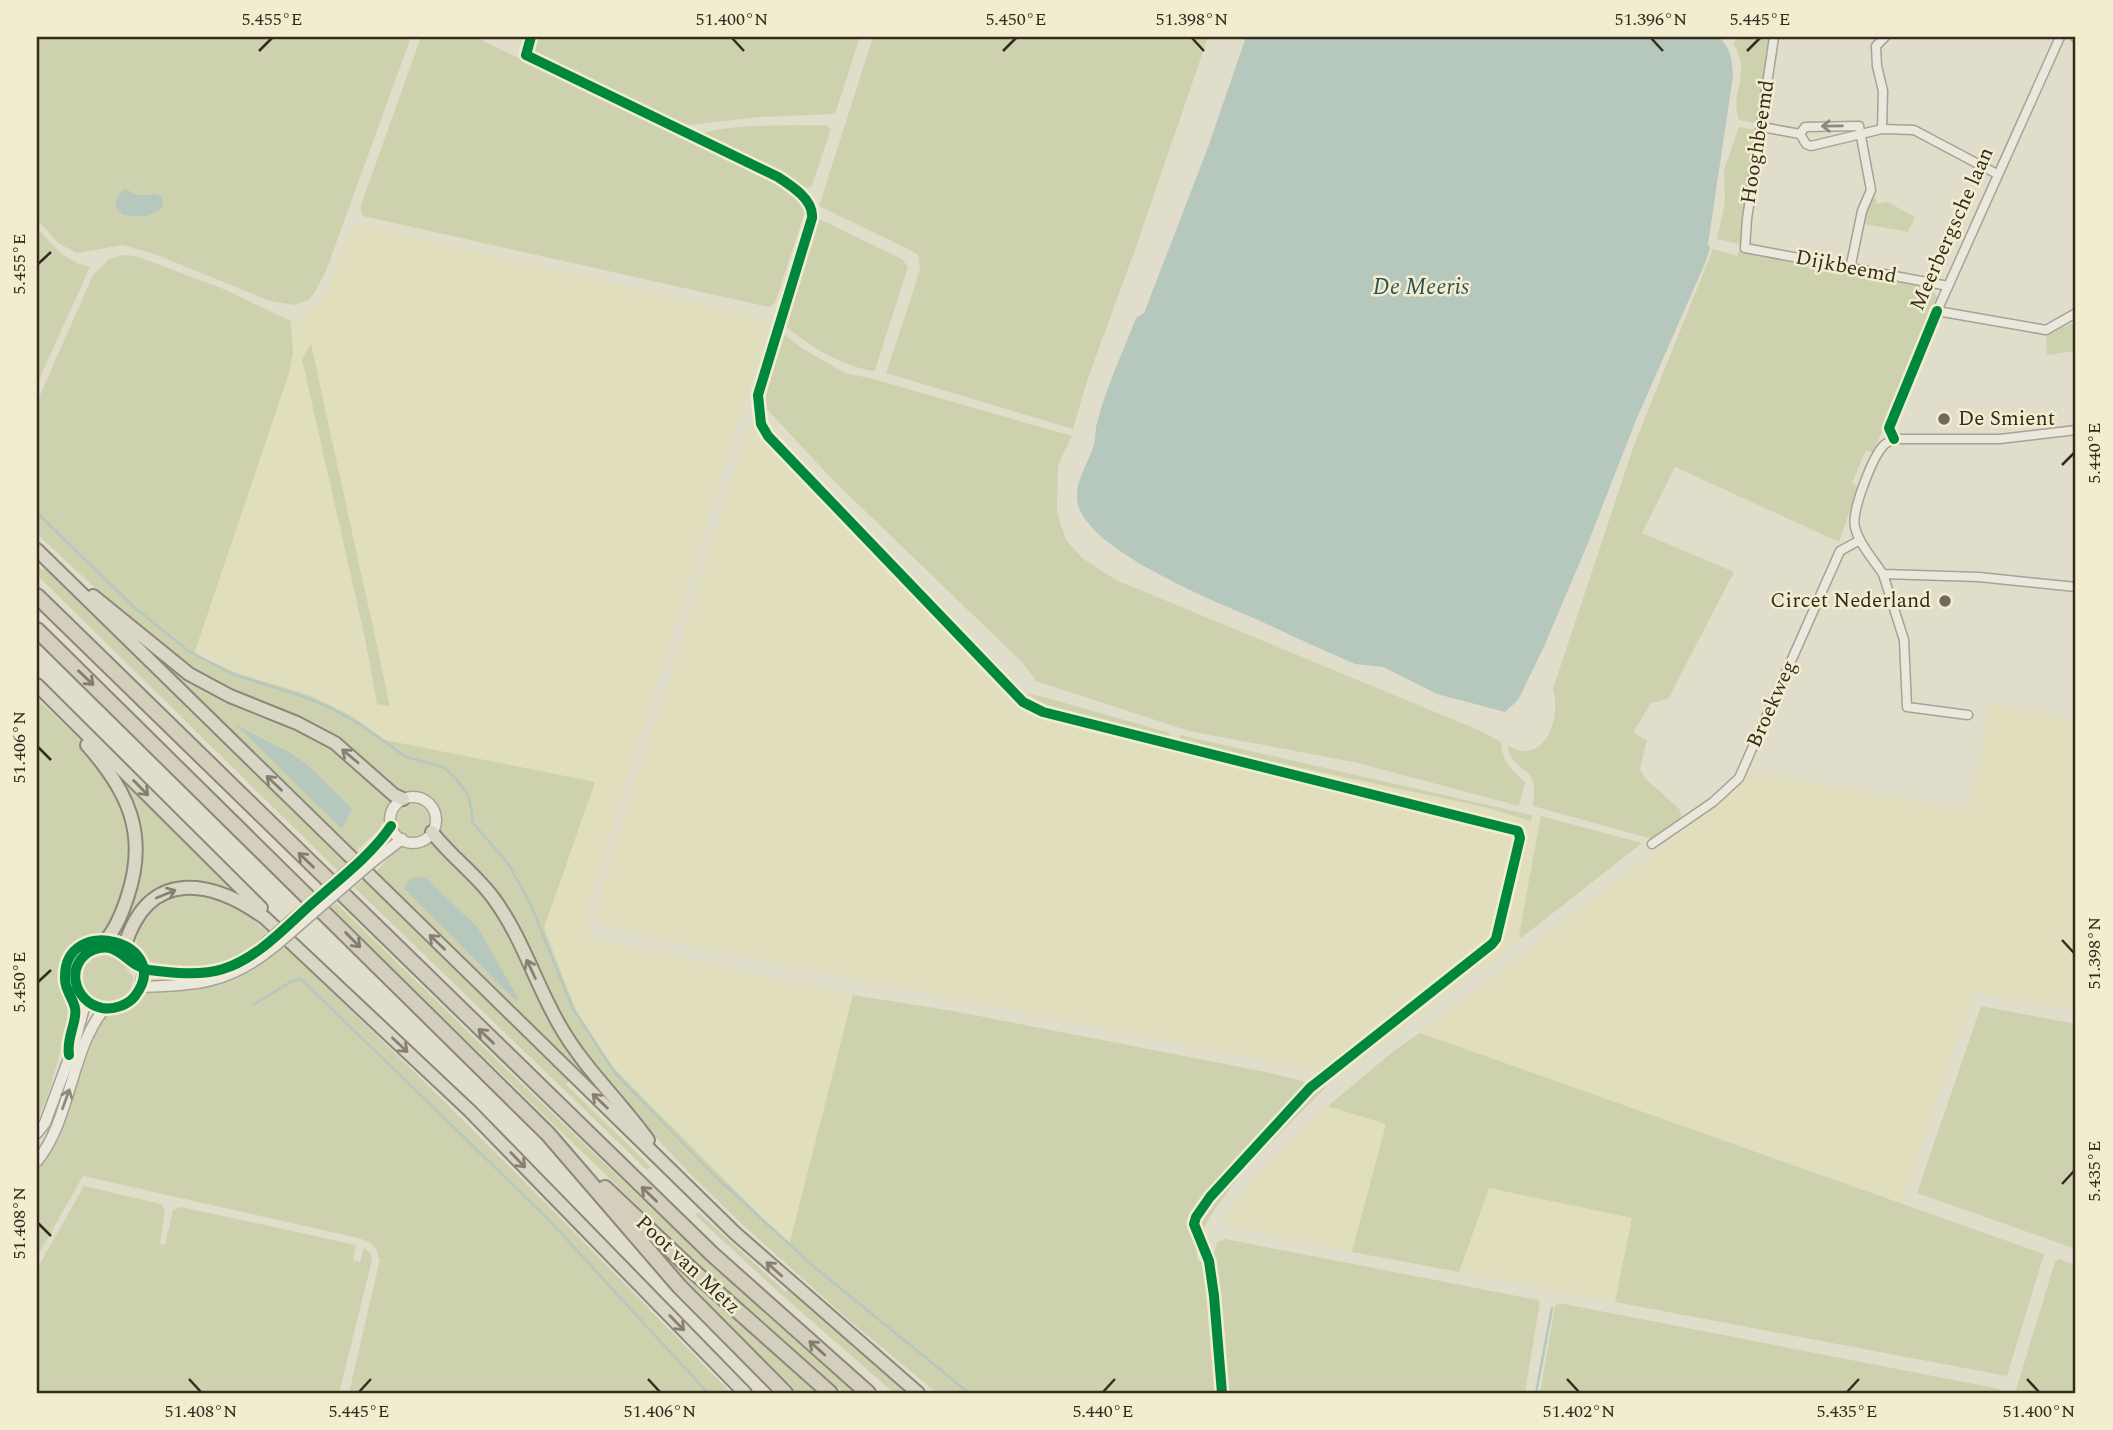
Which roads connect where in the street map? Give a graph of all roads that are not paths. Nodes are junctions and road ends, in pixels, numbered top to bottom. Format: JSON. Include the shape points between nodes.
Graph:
{"nodes":[{"id":1,"x":1774,"y":37,"type":"edge"},
{"id":2,"x":1885,"y":37,"type":"edge"},
{"id":3,"x":2060,"y":37,"type":"edge"},
{"id":4,"x":1762,"y":127,"type":"junction"},
{"id":5,"x":1882,"y":129,"type":"junction"},
{"id":6,"x":1800,"y":134,"type":"junction"},
{"id":7,"x":1859,"y":135,"type":"junction"},
{"id":8,"x":1997,"y":174,"type":"junction"},
{"id":9,"x":1745,"y":248,"type":"joint"},
{"id":10,"x":1850,"y":269,"type":"junction"},
{"id":11,"x":1948,"y":286,"type":"junction"},
{"id":12,"x":2076,"y":313,"type":"edge"},
{"id":13,"x":2076,"y":430,"type":"edge"},
{"id":14,"x":1860,"y":540,"type":"junction"},
{"id":15,"x":37,"y":550,"type":"edge"},
{"id":16,"x":55,"y":568,"type":"junction"},
{"id":17,"x":1883,"y":574,"type":"junction"},
{"id":18,"x":2076,"y":587,"type":"edge"},
{"id":19,"x":37,"y":596,"type":"edge"},
{"id":20,"x":37,"y":630,"type":"edge"},
{"id":21,"x":38,"y":687,"type":"edge"},
{"id":22,"x":1968,"y":715,"type":"dead end"},
{"id":23,"x":403,"y":799,"type":"junction"},
{"id":24,"x":391,"y":826,"type":"junction"},
{"id":25,"x":432,"y":832,"type":"junction"},
{"id":26,"x":402,"y":839,"type":"junction"},
{"id":27,"x":1652,"y":844,"type":"dead end"},
{"id":28,"x":368,"y":858,"type":"junction"},
{"id":29,"x":272,"y":943,"type":"junction"},
{"id":30,"x":104,"y":944,"type":"junction"},
{"id":31,"x":125,"y":945,"type":"junction"},
{"id":32,"x":142,"y":968,"type":"junction"},
{"id":33,"x":140,"y":987,"type":"junction"},
{"id":34,"x":350,"y":998,"type":"junction"},
{"id":35,"x":86,"y":1000,"type":"junction"},
{"id":36,"x":105,"y":1008,"type":"junction"},
{"id":37,"x":69,"y":1055,"type":"junction"},
{"id":38,"x":37,"y":1133,"type":"edge"},
{"id":39,"x":548,"y":1134,"type":"junction"},
{"id":40,"x":37,"y":1161,"type":"edge"},
{"id":41,"x":666,"y":1166,"type":"junction"},
{"id":42,"x":745,"y":1393,"type":"edge"},
{"id":43,"x":785,"y":1393,"type":"edge"},
{"id":44,"x":830,"y":1393,"type":"edge"},
{"id":45,"x":868,"y":1393,"type":"edge"},
{"id":46,"x":918,"y":1393,"type":"edge"}],
"edges":[{"from":1,"to":4,"type":"street","name":"Hooghbeemd"},
{"from":2,"to":5,"type":"street","via":[[1876,46]]},
{"from":3,"to":8,"type":"street","name":"Meerbergsche laan"},
{"from":4,"to":6,"type":"street"},
{"from":4,"to":9,"type":"street","name":"Hooghbeemd"},
{"from":5,"to":7,"type":"street"},
{"from":5,"to":8,"type":"street","via":[[1914,130]]},
{"from":6,"to":7,"type":"street","via":[[1811,146]]},
{"from":7,"to":6,"type":"street","one_way":true,"via":[[1859,126],[1805,127]]},
{"from":7,"to":10,"type":"street","via":[[1871,190],[1861,211]]},
{"from":8,"to":11,"type":"street","name":"Meerbergsche laan"},
{"from":9,"to":10,"type":"street","name":"Dijkbeemd"},
{"from":10,"to":11,"type":"street","name":"Dijkbeemd"},
{"from":11,"to":12,"type":"street","name":"Meerbergsche laan","via":[[1937,311],[2046,330]]},
{"from":13,"to":14,"type":"street","via":[[2000,439],[1894,439],[1877,455],[1855,510]]},
{"from":14,"to":17,"type":"street"},
{"from":14,"to":27,"type":"street","name":"Broekweg","via":[[1840,551],[1739,778]]},
{"from":15,"to":16,"type":"highway"},
{"from":23,"to":16,"type":"highway","one_way":true,"via":[[335,743],[189,674]]},
{"from":41,"to":16,"type":"highway","one_way":true},
{"from":17,"to":18,"type":"street"},
{"from":17,"to":22,"type":"street","via":[[1904,640],[1907,707]]},
{"from":45,"to":19,"type":"highway","one_way":true,"via":[[692,1235]]},
{"from":20,"to":39,"type":"highway","one_way":true},
{"from":21,"to":30,"type":"highway","via":[[43,699],[115,780],[132,821],[136,853],[132,883]]},
{"from":21,"to":34,"type":"highway","one_way":true},
{"from":23,"to":24,"type":"street","via":[[393,808]]},
{"from":23,"to":25,"type":"street","via":[[416,797],[429,803],[436,815]]},
{"from":24,"to":26,"type":"street"},
{"from":24,"to":28,"type":"street"},
{"from":25,"to":26,"type":"street","via":[[416,842]]},
{"from":41,"to":25,"type":"highway","one_way":true,"via":[[561,1028],[492,897]]},
{"from":26,"to":28,"type":"street"},
{"from":28,"to":29,"type":"street","bridge":true},
{"from":29,"to":32,"type":"street","via":[[223,969],[172,972]]},
{"from":29,"to":33,"type":"street","via":[[249,966],[220,978],[191,985]]},
{"from":30,"to":31,"type":"street"},
{"from":30,"to":32,"type":"street"},
{"from":30,"to":35,"type":"street","via":[[76,966],[76,984]]},
{"from":30,"to":37,"type":"street","via":[[86,944],[65,969],[65,986],[76,1012],[67,1042]]},
{"from":31,"to":32,"type":"street"},
{"from":31,"to":34,"type":"highway","one_way":true,"via":[[136,916],[156,897],[186,888],[211,890],[265,918]]},
{"from":32,"to":33,"type":"street"},
{"from":33,"to":36,"type":"street","via":[[125,1004]]},
{"from":34,"to":42,"type":"highway","one_way":true,"via":[[470,1111]]},
{"from":35,"to":36,"type":"street"},
{"from":35,"to":37,"type":"street"},
{"from":40,"to":36,"type":"street","one_way":true,"via":[[48,1146],[83,1050]]},
{"from":37,"to":38,"type":"street","via":[[45,1123]]},
{"from":39,"to":43,"type":"highway","via":[[679,1286]]},
{"from":39,"to":44,"type":"highway","name":"Poot van Metz"},
{"from":46,"to":41,"type":"highway","one_way":true}]}
